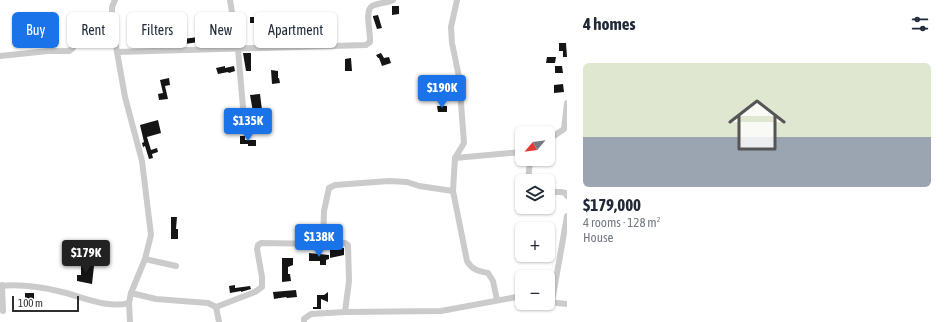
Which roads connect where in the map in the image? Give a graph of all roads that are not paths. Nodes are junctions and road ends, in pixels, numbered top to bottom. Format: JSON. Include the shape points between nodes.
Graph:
{"nodes":[{"id":1,"x":115,"y":0,"type":"edge"},
{"id":2,"x":230,"y":0,"type":"edge"},
{"id":3,"x":393,"y":0,"type":"edge"},
{"id":4,"x":457,"y":0,"type":"edge"},
{"id":5,"x":112,"y":12,"type":"edge"},
{"id":6,"x":73,"y":48,"type":"edge"},
{"id":7,"x":116,"y":48,"type":"edge"},
{"id":8,"x":238,"y":49,"type":"junction"},
{"id":9,"x":116,"y":52,"type":"junction"},
{"id":10,"x":0,"y":56,"type":"edge"},
{"id":11,"x":567,"y":103,"type":"edge"},
{"id":12,"x":245,"y":131,"type":"dead end"},
{"id":13,"x":555,"y":135,"type":"edge"},
{"id":14,"x":515,"y":153,"type":"edge"},
{"id":15,"x":455,"y":158,"type":"junction"},
{"id":16,"x":453,"y":191,"type":"junction"},
{"id":17,"x":555,"y":192,"type":"edge"},
{"id":18,"x":567,"y":196,"type":"edge"},
{"id":19,"x":567,"y":216,"type":"edge"},
{"id":20,"x":323,"y":244,"type":"junction"},
{"id":21,"x":145,"y":259,"type":"junction"},
{"id":22,"x":176,"y":266,"type":"dead end"},
{"id":23,"x":555,"y":277,"type":"edge"},
{"id":24,"x":1,"y":286,"type":"edge"},
{"id":25,"x":131,"y":293,"type":"junction"},
{"id":26,"x":515,"y":297,"type":"edge"},
{"id":27,"x":497,"y":300,"type":"junction"},
{"id":28,"x":129,"y":303,"type":"junction"},
{"id":29,"x":555,"y":303,"type":"edge"},
{"id":30,"x":567,"y":304,"type":"edge"},
{"id":31,"x":216,"y":308,"type":"junction"},
{"id":32,"x":3,"y":311,"type":"dead end"},
{"id":33,"x":345,"y":312,"type":"junction"},
{"id":34,"x":130,"y":322,"type":"edge"},
{"id":35,"x":219,"y":322,"type":"edge"},
{"id":36,"x":304,"y":322,"type":"edge"}],
"edges":[{"from":1,"to":5,"type":"street"},
{"from":2,"to":8,"type":"street"},
{"from":3,"to":8,"type":"street","via":[[372,6],[368,10],[371,36],[370,42],[366,45]]},
{"from":4,"to":15,"type":"street","via":[[451,27],[459,77],[464,143]]},
{"from":6,"to":10,"type":"street","via":[[69,51]]},
{"from":7,"to":9,"type":"street"},
{"from":8,"to":9,"type":"street"},
{"from":8,"to":12,"type":"street"},
{"from":9,"to":21,"type":"street","via":[[142,161],[151,236]]},
{"from":11,"to":13,"type":"street","via":[[564,129]]},
{"from":14,"to":15,"type":"street"},
{"from":15,"to":16,"type":"street"},
{"from":16,"to":20,"type":"street","via":[[407,182],[382,181],[334,185],[329,188],[324,211]]},
{"from":16,"to":27,"type":"street","via":[[467,261],[470,267],[488,273],[493,281]]},
{"from":17,"to":18,"type":"street"},
{"from":19,"to":23,"type":"street"},
{"from":20,"to":31,"type":"street","via":[[261,243],[257,249],[262,286],[255,292]]},
{"from":20,"to":33,"type":"street","via":[[345,243],[348,246],[349,281]]},
{"from":21,"to":22,"type":"street"},
{"from":21,"to":25,"type":"street"},
{"from":24,"to":28,"type":"street","via":[[26,286],[102,303]]},
{"from":24,"to":32,"type":"street"},
{"from":25,"to":28,"type":"street"},
{"from":25,"to":31,"type":"street","via":[[156,299],[208,303]]},
{"from":26,"to":27,"type":"street"},
{"from":27,"to":33,"type":"street","via":[[441,311]]},
{"from":28,"to":34,"type":"street"},
{"from":29,"to":30,"type":"street"},
{"from":31,"to":35,"type":"street"},
{"from":33,"to":36,"type":"street","via":[[311,314]]}]}
